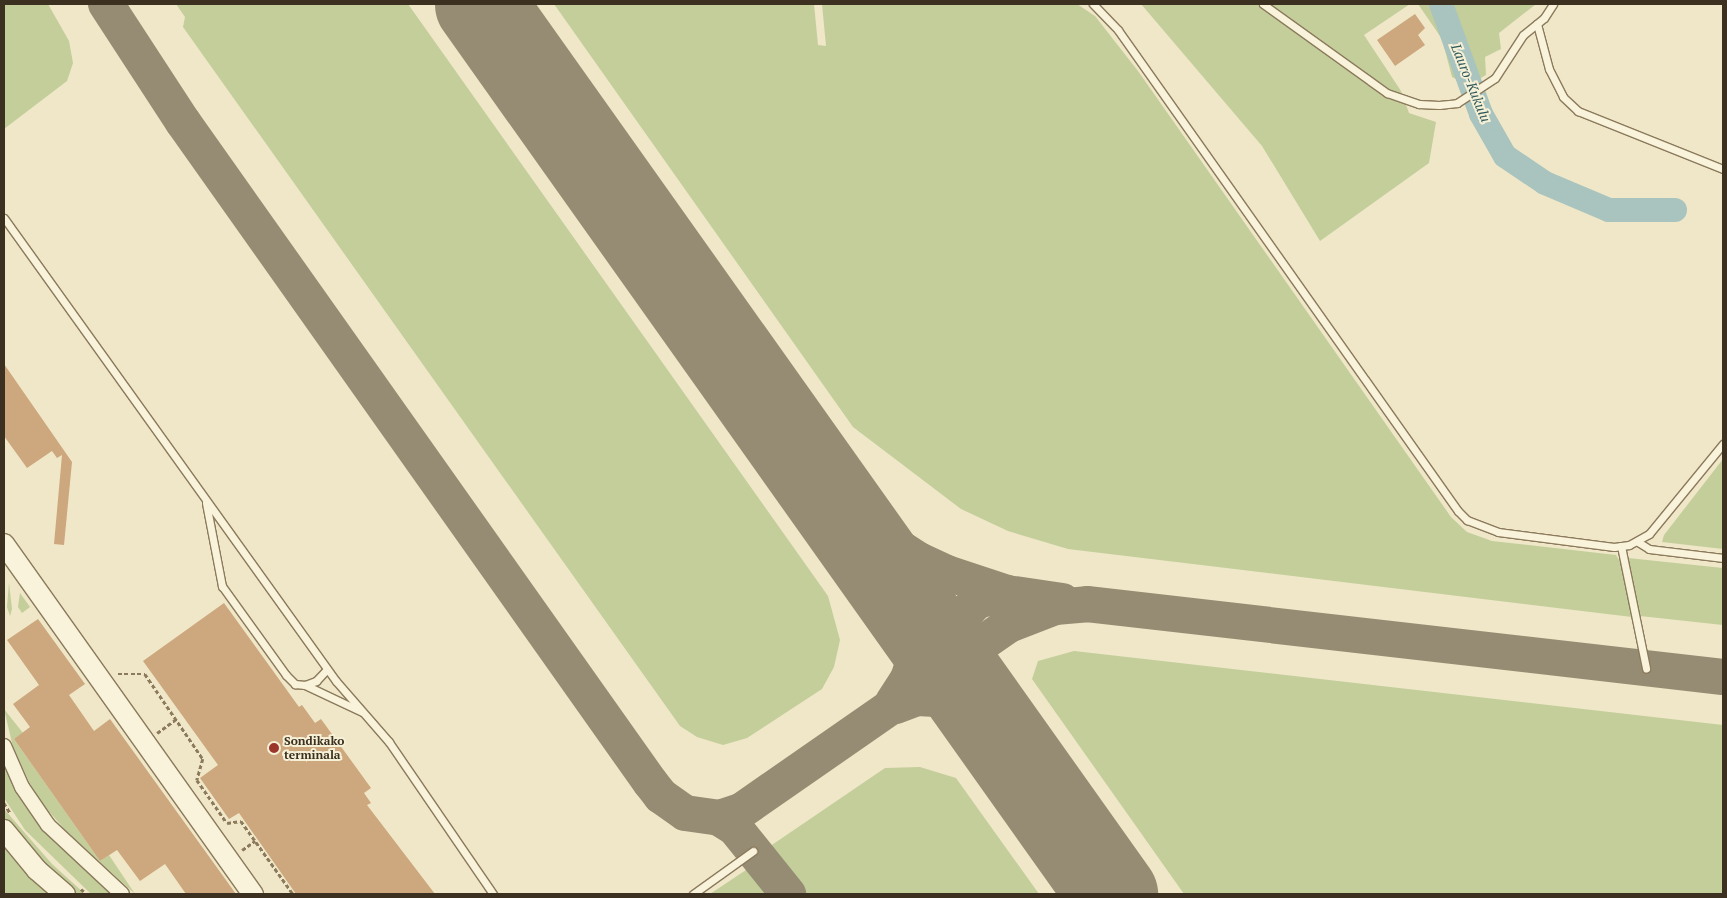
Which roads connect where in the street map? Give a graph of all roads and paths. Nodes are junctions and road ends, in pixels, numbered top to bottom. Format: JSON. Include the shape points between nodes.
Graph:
{"nodes":[{"id":1,"x":1093,"y":4,"type":"edge"},
{"id":2,"x":1263,"y":4,"type":"edge"},
{"id":3,"x":1553,"y":4,"type":"edge"},
{"id":4,"x":1537,"y":24,"type":"junction"},
{"id":5,"x":1723,"y":169,"type":"edge"},
{"id":6,"x":4,"y":218,"type":"edge"},
{"id":7,"x":1723,"y":444,"type":"edge"},
{"id":8,"x":206,"y":500,"type":"junction"},
{"id":9,"x":1638,"y":542,"type":"junction"},
{"id":10,"x":4,"y":544,"type":"edge"},
{"id":11,"x":1621,"y":546,"type":"junction"},
{"id":12,"x":1723,"y":558,"type":"edge"},
{"id":13,"x":1646,"y":668,"type":"dead end"},
{"id":14,"x":327,"y":669,"type":"junction"},
{"id":15,"x":111,"y":674,"type":"dead end"},
{"id":16,"x":306,"y":685,"type":"junction"},
{"id":17,"x":364,"y":713,"type":"junction"},
{"id":18,"x":4,"y":746,"type":"edge"},
{"id":19,"x":4,"y":830,"type":"edge"},
{"id":20,"x":753,"y":851,"type":"dead end"},
{"id":21,"x":65,"y":894,"type":"edge"},
{"id":22,"x":122,"y":894,"type":"edge"},
{"id":23,"x":253,"y":894,"type":"edge"},
{"id":24,"x":293,"y":894,"type":"edge"},
{"id":25,"x":492,"y":894,"type":"edge"},
{"id":26,"x":692,"y":894,"type":"edge"}],
"edges":[{"from":1,"to":11,"type":"lane","via":[[1118,30],[1458,512],[1467,520],[1498,532]]},
{"from":2,"to":4,"type":"lane","via":[[1387,93],[1420,104],[1457,103],[1487,86],[1523,35]]},
{"from":3,"to":4,"type":"lane"},
{"from":4,"to":5,"type":"lane","via":[[1549,69],[1562,97],[1578,111]]},
{"from":6,"to":8,"type":"lane"},
{"from":7,"to":9,"type":"lane","via":[[1650,534]]},
{"from":8,"to":14,"type":"lane"},
{"from":8,"to":16,"type":"lane","via":[[222,586],[286,675],[295,684]]},
{"from":9,"to":11,"type":"lane"},
{"from":9,"to":12,"type":"lane","via":[[1648,549]]},
{"from":10,"to":23,"type":"street"},
{"from":11,"to":13,"type":"lane"},
{"from":14,"to":16,"type":"lane","via":[[316,681]]},
{"from":14,"to":17,"type":"lane"},
{"from":15,"to":24,"type":"path","via":[[145,674],[203,759],[197,780],[228,823],[241,821]]},
{"from":16,"to":17,"type":"lane"},
{"from":17,"to":25,"type":"lane","via":[[389,742]]},
{"from":18,"to":22,"type":"street","via":[[22,787],[48,825],[76,855]]},
{"from":19,"to":21,"type":"street","via":[[37,870]]},
{"from":20,"to":26,"type":"lane"}]}
